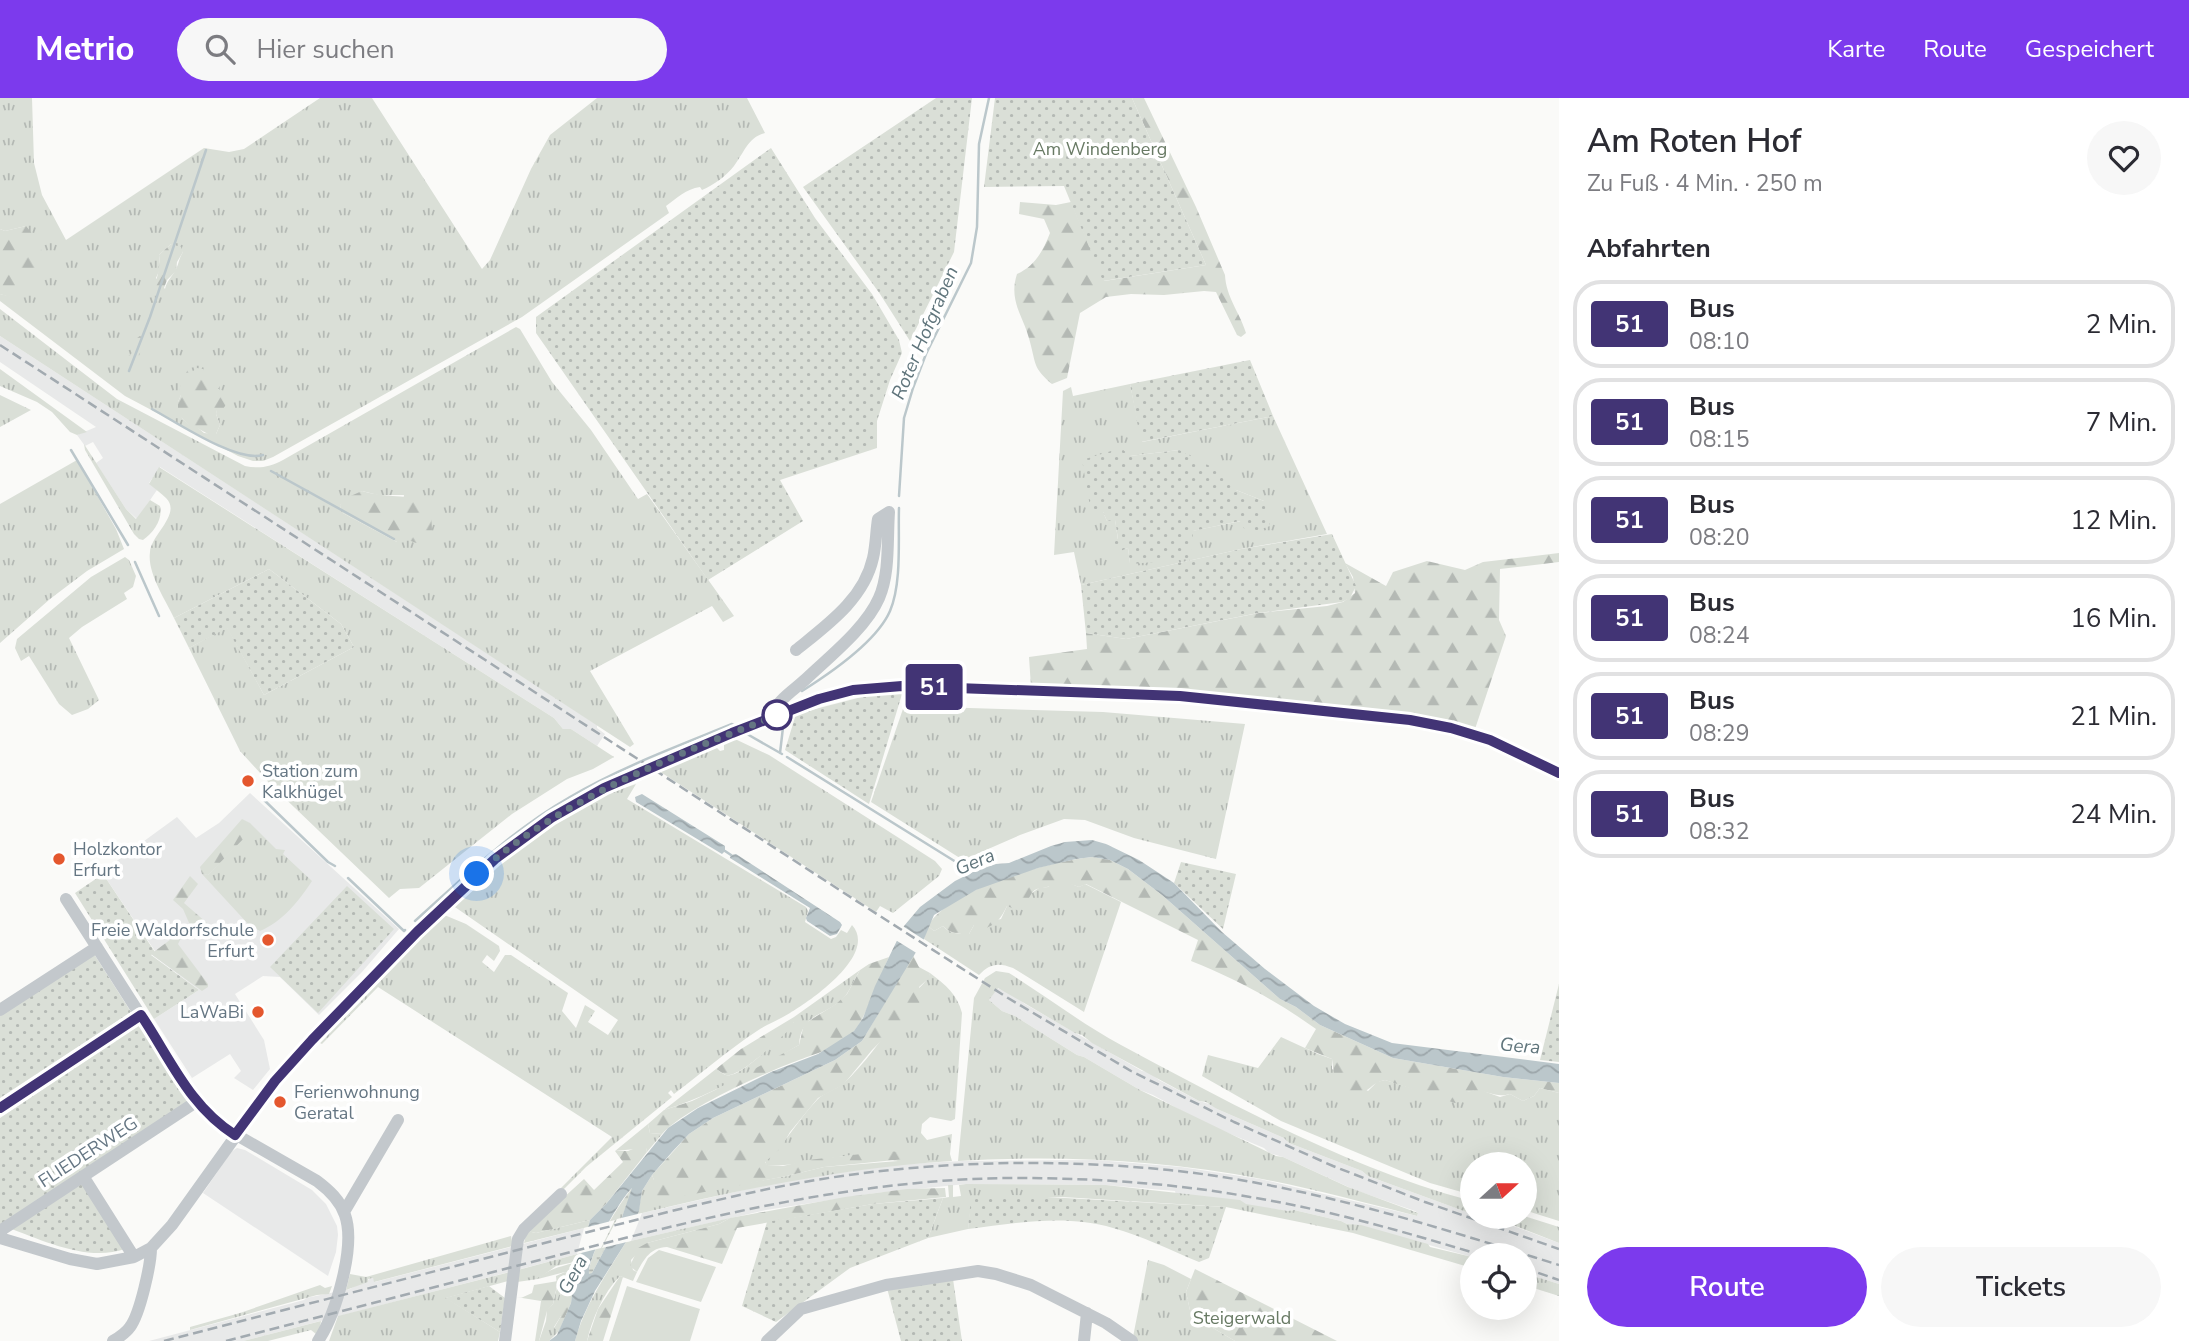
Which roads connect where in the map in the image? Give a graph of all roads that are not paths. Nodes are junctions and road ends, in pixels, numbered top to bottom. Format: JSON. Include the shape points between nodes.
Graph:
{"nodes":[{"id":1,"x":796,"y":650,"type":"dead end"},
{"id":2,"x":770,"y":718,"type":"junction"},
{"id":3,"x":1559,"y":773,"type":"edge"},
{"id":4,"x":66,"y":900,"type":"dead end"},
{"id":5,"x":97,"y":947,"type":"junction"},
{"id":6,"x":0,"y":1010,"type":"edge"},
{"id":7,"x":141,"y":1015,"type":"junction"},
{"id":8,"x":196,"y":1102,"type":"junction"},
{"id":9,"x":0,"y":1108,"type":"edge"},
{"id":10,"x":398,"y":1121,"type":"dead end"},
{"id":11,"x":235,"y":1135,"type":"junction"},
{"id":12,"x":83,"y":1176,"type":"junction"},
{"id":13,"x":561,"y":1194,"type":"dead end"},
{"id":14,"x":344,"y":1212,"type":"junction"},
{"id":15,"x":0,"y":1231,"type":"edge"},
{"id":16,"x":0,"y":1238,"type":"edge"},
{"id":17,"x":151,"y":1248,"type":"junction"},
{"id":18,"x":134,"y":1257,"type":"junction"},
{"id":19,"x":1087,"y":1313,"type":"junction"},
{"id":20,"x":113,"y":1341,"type":"edge"},
{"id":21,"x":318,"y":1341,"type":"edge"},
{"id":22,"x":505,"y":1341,"type":"edge"},
{"id":23,"x":767,"y":1341,"type":"edge"},
{"id":24,"x":1084,"y":1341,"type":"edge"},
{"id":25,"x":1132,"y":1341,"type":"edge"}],
"edges":[{"from":1,"to":2,"type":"street","via":[[856,596],[873,558],[878,519],[889,512],[879,598],[866,619],[778,703]]},
{"from":2,"to":3,"type":"street","via":[[819,699],[881,687],[1180,696],[1451,728],[1490,740]]},
{"from":2,"to":11,"type":"street","via":[[604,788],[551,818],[495,859],[312,1040]]},
{"from":4,"to":5,"type":"street"},
{"from":5,"to":6,"type":"street"},
{"from":5,"to":7,"type":"street"},
{"from":7,"to":8,"type":"street"},
{"from":7,"to":9,"type":"street"},
{"from":8,"to":11,"type":"street"},
{"from":8,"to":12,"type":"street","name":"FLIEDERWEG"},
{"from":10,"to":14,"type":"street"},
{"from":11,"to":14,"type":"street","via":[[317,1181]]},
{"from":11,"to":17,"type":"street"},
{"from":12,"to":15,"type":"street","name":"FLIEDERWEG"},
{"from":12,"to":18,"type":"street"},
{"from":13,"to":22,"type":"street","via":[[518,1240]]},
{"from":14,"to":21,"type":"street","via":[[348,1248],[329,1319]]},
{"from":16,"to":18,"type":"street","via":[[97,1265]]},
{"from":17,"to":18,"type":"street"},
{"from":17,"to":20,"type":"street","via":[[131,1327]]},
{"from":19,"to":23,"type":"street","via":[[1020,1281],[988,1272],[960,1273],[886,1285],[801,1309]]},
{"from":19,"to":24,"type":"street"},
{"from":19,"to":25,"type":"street"}]}
